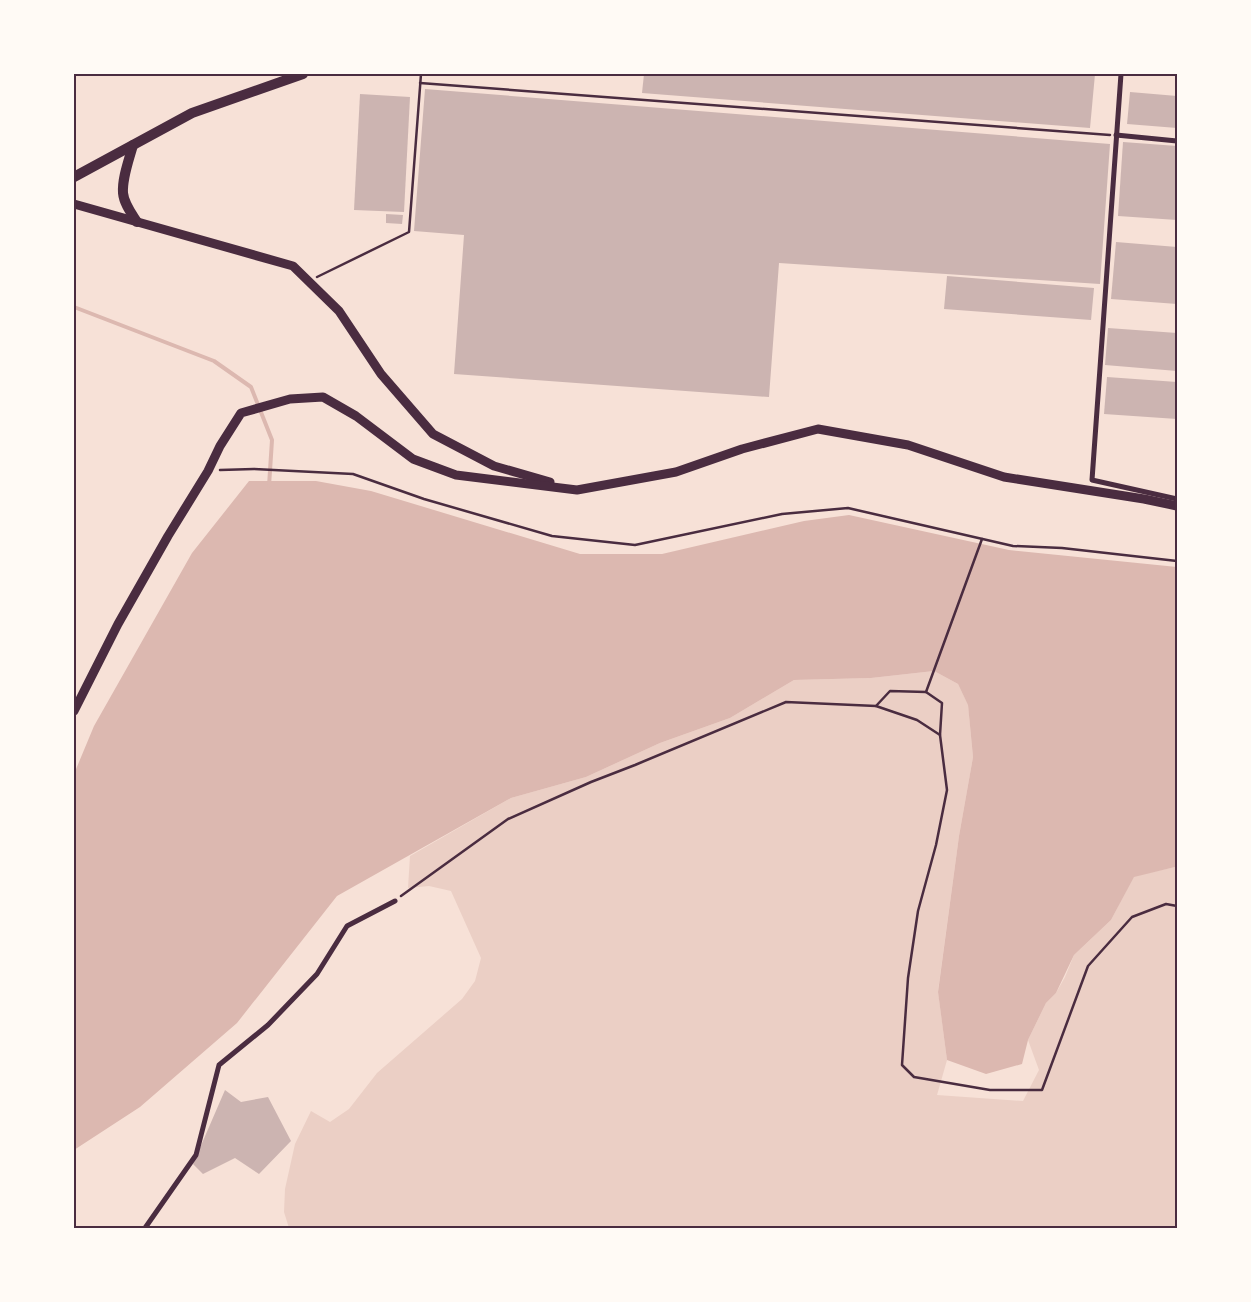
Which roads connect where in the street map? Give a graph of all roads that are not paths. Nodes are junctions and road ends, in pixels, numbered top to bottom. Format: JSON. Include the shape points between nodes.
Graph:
{"nodes":[{"id":1,"x":303,"y":74,"type":"edge"},
{"id":2,"x":1121,"y":74,"type":"edge"},
{"id":3,"x":1116,"y":135,"type":"junction"},
{"id":4,"x":1177,"y":141,"type":"edge"},
{"id":5,"x":132,"y":145,"type":"junction"},
{"id":6,"x":74,"y":177,"type":"edge"},
{"id":7,"x":74,"y":204,"type":"edge"},
{"id":8,"x":137,"y":222,"type":"junction"},
{"id":9,"x":577,"y":490,"type":"junction"},
{"id":10,"x":1177,"y":499,"type":"edge"},
{"id":11,"x":1177,"y":506,"type":"edge"},
{"id":12,"x":74,"y":711,"type":"edge"},
{"id":13,"x":395,"y":901,"type":"road end"},
{"id":14,"x":146,"y":1228,"type":"edge"}],
"edges":[{"from":1,"to":5,"type":"main road","via":[[192,113]]},
{"from":2,"to":3,"type":"street"},
{"from":3,"to":4,"type":"street"},
{"from":3,"to":10,"type":"street","via":[[1092,480]]},
{"from":5,"to":6,"type":"main road"},
{"from":5,"to":8,"type":"main road","via":[[123,194]]},
{"from":7,"to":8,"type":"street"},
{"from":8,"to":9,"type":"street","via":[[293,266],[339,311],[381,374],[432,434],[494,466]]},
{"from":9,"to":11,"type":"street","via":[[676,472],[742,449],[818,429],[908,445],[1004,477]]},
{"from":9,"to":12,"type":"street","via":[[456,475],[413,458],[356,416],[323,397],[290,399],[241,413],[118,624]]},
{"from":13,"to":14,"type":"street","via":[[347,926],[317,974],[268,1025],[219,1065],[196,1155]]}]}
